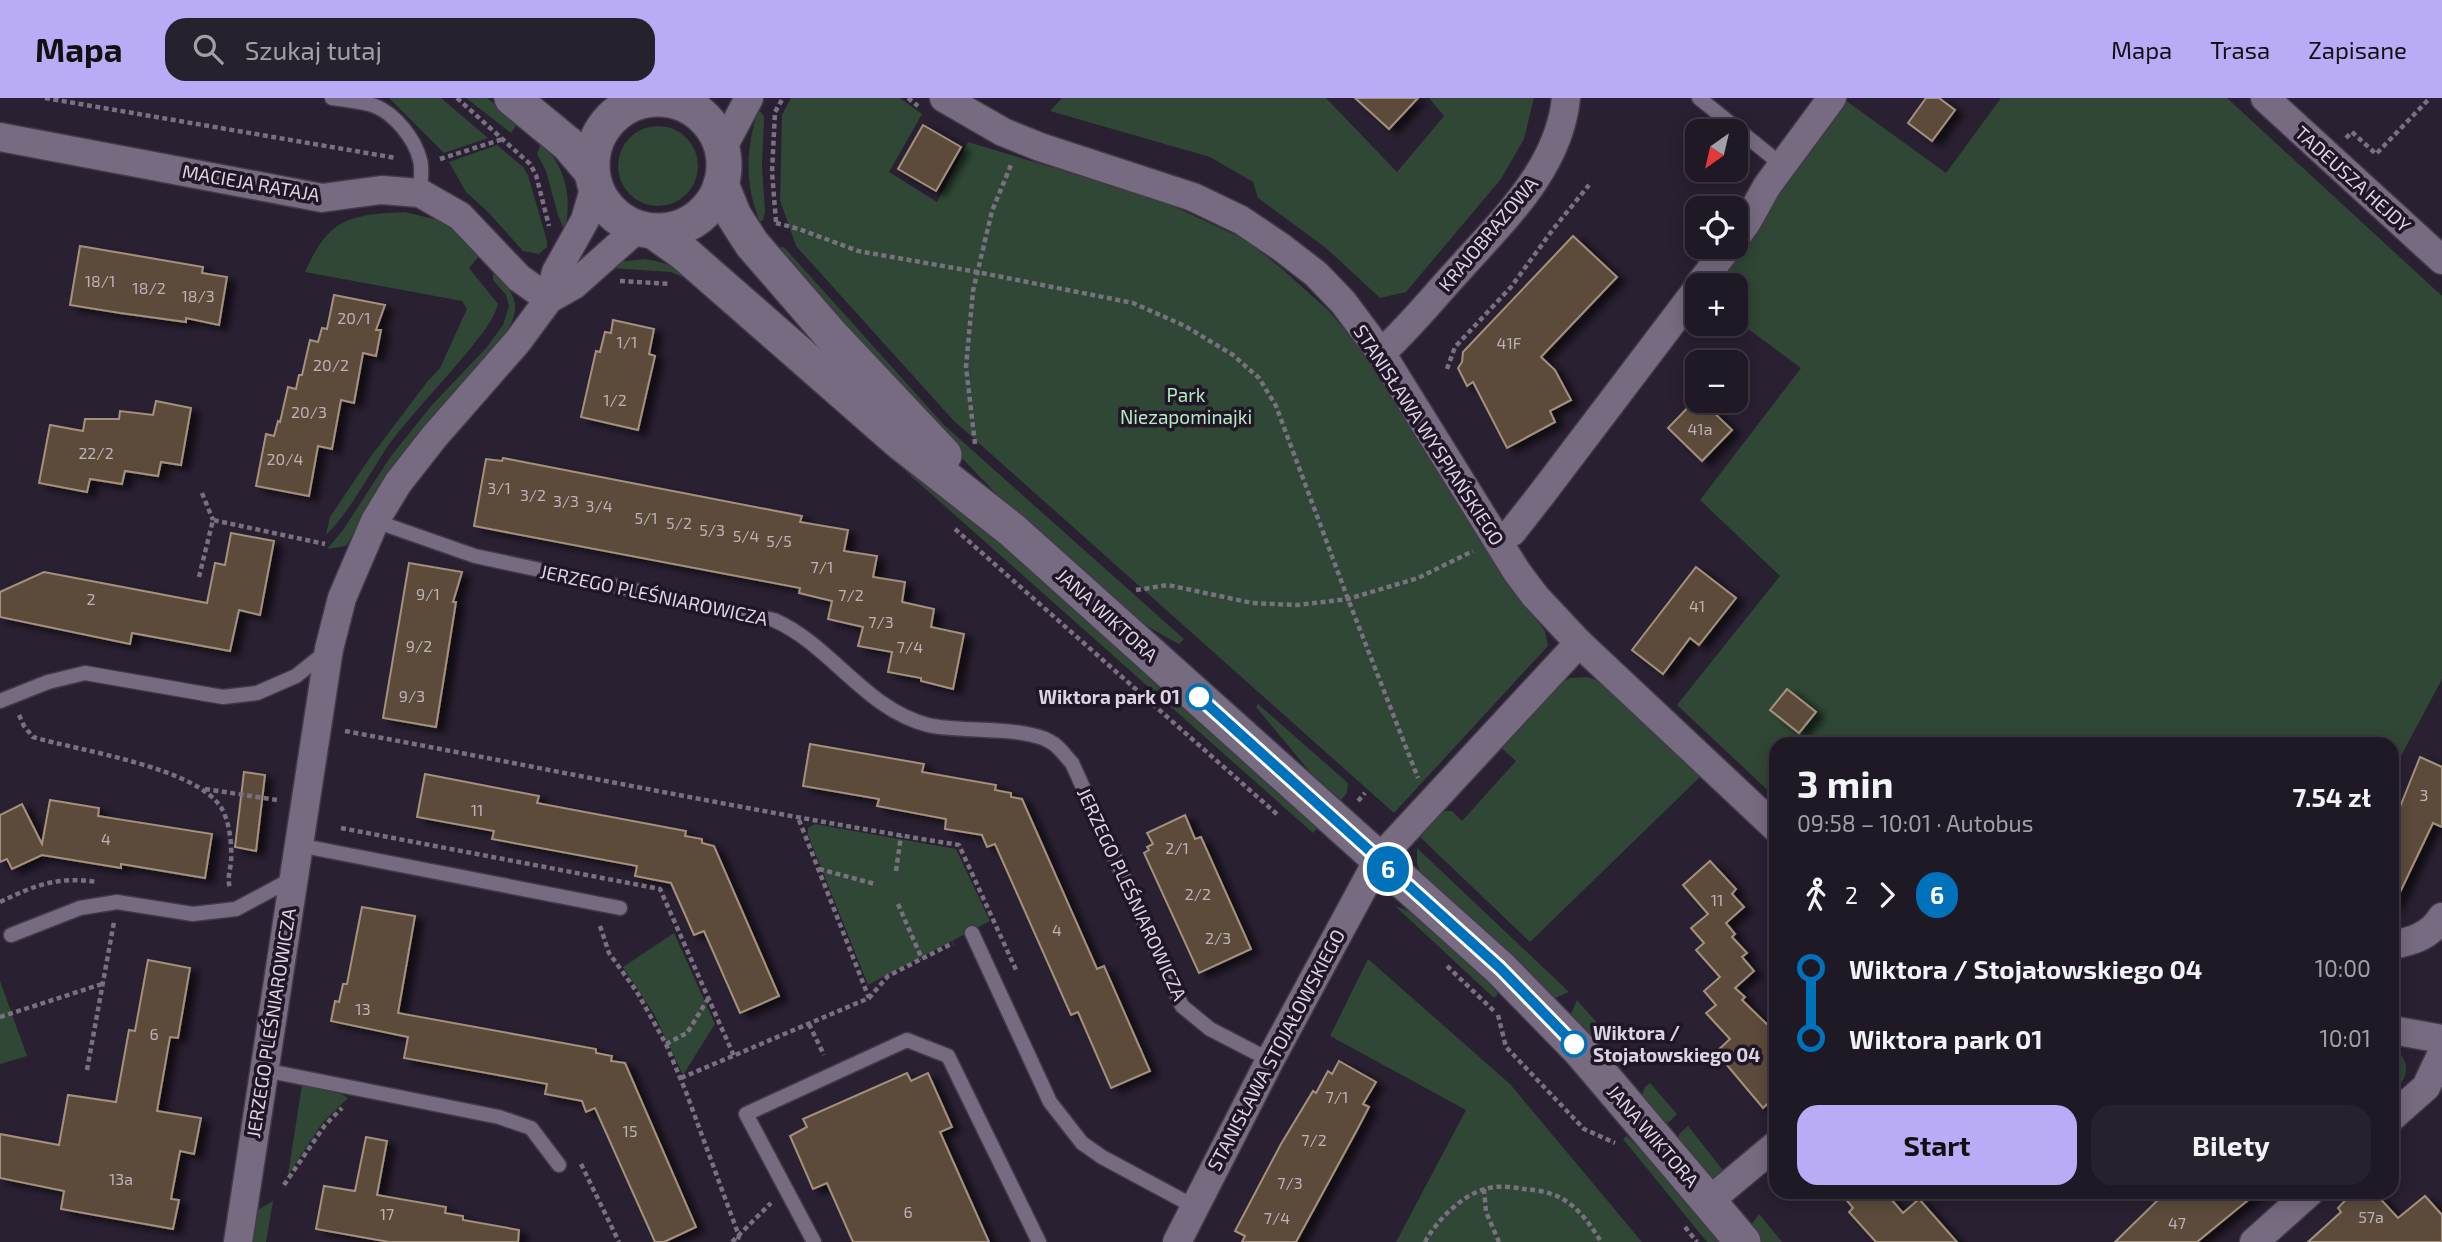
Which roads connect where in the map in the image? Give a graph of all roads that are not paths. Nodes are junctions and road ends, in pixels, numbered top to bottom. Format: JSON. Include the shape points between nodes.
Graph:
{"nodes":[{"id":1,"x":332,"y":98,"type":"edge"},
{"id":2,"x":512,"y":98,"type":"edge"},
{"id":3,"x":749,"y":98,"type":"edge"},
{"id":4,"x":1566,"y":98,"type":"edge"},
{"id":5,"x":1699,"y":98,"type":"edge"},
{"id":6,"x":1832,"y":98,"type":"edge"},
{"id":7,"x":2264,"y":98,"type":"edge"},
{"id":8,"x":675,"y":99,"type":"edge"},
{"id":9,"x":608,"y":104,"type":"edge"},
{"id":10,"x":934,"y":104,"type":"edge"},
{"id":11,"x":0,"y":137,"type":"edge"},
{"id":12,"x":722,"y":149,"type":"junction"},
{"id":13,"x":1782,"y":166,"type":"junction"},
{"id":14,"x":593,"y":179,"type":"junction"},
{"id":15,"x":721,"y":184,"type":"junction"},
{"id":16,"x":419,"y":193,"type":"junction"},
{"id":17,"x":1748,"y":218,"type":"edge"},
{"id":18,"x":646,"y":230,"type":"junction"},
{"id":19,"x":1719,"y":259,"type":"edge"},
{"id":20,"x":2442,"y":260,"type":"edge"},
{"id":21,"x":1708,"y":273,"type":"edge"},
{"id":22,"x":549,"y":299,"type":"junction"},
{"id":23,"x":1685,"y":303,"type":"edge"},
{"id":24,"x":1381,"y":353,"type":"junction"},
{"id":25,"x":375,"y":521,"type":"junction"},
{"id":26,"x":1012,"y":530,"type":"junction"},
{"id":27,"x":1497,"y":540,"type":"junction"},
{"id":28,"x":1579,"y":643,"type":"junction"},
{"id":29,"x":329,"y":649,"type":"junction"},
{"id":30,"x":0,"y":701,"type":"edge"},
{"id":31,"x":1769,"y":821,"type":"edge"},
{"id":32,"x":298,"y":845,"type":"junction"},
{"id":33,"x":1378,"y":860,"type":"junction"},
{"id":34,"x":292,"y":879,"type":"junction"},
{"id":35,"x":620,"y":908,"type":"dead end"},
{"id":36,"x":2442,"y":917,"type":"edge"},
{"id":37,"x":972,"y":933,"type":"road end"},
{"id":38,"x":12,"y":935,"type":"dead end"},
{"id":39,"x":2399,"y":944,"type":"edge"},
{"id":40,"x":2399,"y":1031,"type":"edge"},
{"id":41,"x":2442,"y":1039,"type":"edge"},
{"id":42,"x":2442,"y":1053,"type":"edge"},
{"id":43,"x":1270,"y":1060,"type":"junction"},
{"id":44,"x":264,"y":1070,"type":"junction"},
{"id":45,"x":2399,"y":1111,"type":"edge"},
{"id":46,"x":1769,"y":1151,"type":"edge"},
{"id":47,"x":559,"y":1165,"type":"road end"},
{"id":48,"x":2302,"y":1199,"type":"edge"},
{"id":49,"x":1709,"y":1201,"type":"junction"},
{"id":50,"x":1195,"y":1207,"type":"junction"},
{"id":51,"x":238,"y":1242,"type":"edge"},
{"id":52,"x":814,"y":1242,"type":"edge"},
{"id":53,"x":1039,"y":1242,"type":"edge"},
{"id":54,"x":1177,"y":1242,"type":"edge"},
{"id":55,"x":1743,"y":1242,"type":"edge"},
{"id":56,"x":2254,"y":1242,"type":"edge"}],
"edges":[{"from":1,"to":16,"type":"lane","via":[[379,108],[393,118],[411,138],[421,161]]},
{"from":2,"to":14,"type":"street","via":[[568,144]]},
{"from":3,"to":12,"type":"street"},
{"from":4,"to":24,"type":"street","name":"KRAJOBRAZOWA","via":[[1548,158],[1525,194]]},
{"from":5,"to":13,"type":"lane"},
{"from":6,"to":13,"type":"street"},
{"from":7,"to":20,"type":"street","name":"TADEUSZA HEJDY"},
{"from":8,"to":9,"type":"street"},
{"from":8,"to":12,"type":"street","via":[[705,118]]},
{"from":9,"to":14,"type":"street","via":[[608,121],[592,153]]},
{"from":10,"to":24,"type":"street","name":"STANISŁAWA WYSPIAŃSKIEGO","via":[[1040,147],[1194,197],[1241,220],[1316,275]]},
{"from":11,"to":16,"type":"street","name":"MACIEJA RATAJA","via":[[322,198],[381,190]]},
{"from":12,"to":15,"type":"street"},
{"from":13,"to":17,"type":"street"},
{"from":14,"to":18,"type":"street","via":[[611,212]]},
{"from":14,"to":22,"type":"street","name":"JERZEGO PLEŚNIAROWICZA","via":[[585,220],[556,272]]},
{"from":15,"to":18,"type":"street","via":[[714,200],[696,219],[671,230]]},
{"from":15,"to":26,"type":"street","name":"JANA WIKTORA","via":[[752,244]]},
{"from":16,"to":22,"type":"street","name":"MACIEJA RATAJA","via":[[460,216],[519,278]]},
{"from":18,"to":22,"type":"street","name":"JERZEGO PLEŚNIAROWICZA"},
{"from":18,"to":26,"type":"street","name":"JANA WIKTORA","via":[[684,253],[900,442]]},
{"from":19,"to":21,"type":"street"},
{"from":22,"to":25,"type":"street","name":"JERZEGO PLEŚNIAROWICZA","via":[[433,437]]},
{"from":23,"to":27,"type":"street","via":[[1512,532]]},
{"from":24,"to":27,"type":"street","name":"STANISŁAWA WYSPIAŃSKIEGO"},
{"from":25,"to":29,"type":"street","name":"JERZEGO PLEŚNIAROWICZA","via":[[342,598]]},
{"from":25,"to":43,"type":"lane","name":"JERZEGO PLEŚNIAROWICZA","via":[[475,556],[774,620],[802,635],[899,713],[928,725],[1031,734],[1053,743],[1072,764],[1182,1006],[1210,1029]]},
{"from":26,"to":33,"type":"street","name":"JANA WIKTORA"},
{"from":27,"to":28,"type":"street","name":"STANISŁAWA WYSPIAŃSKIEGO","via":[[1535,596]]},
{"from":28,"to":31,"type":"street","name":"STANISŁAWA WYSPIAŃSKIEGO"},
{"from":28,"to":33,"type":"street","name":"STANISŁAWA STOJAŁOWSKIEGO"},
{"from":29,"to":30,"type":"lane","via":[[296,676],[257,693],[223,697],[85,673]]},
{"from":29,"to":32,"type":"street","name":"JERZEGO PLEŚNIAROWICZA"},
{"from":32,"to":34,"type":"street","name":"JERZEGO PLEŚNIAROWICZA"},
{"from":32,"to":35,"type":"lane"},
{"from":33,"to":43,"type":"street","name":"STANISŁAWA STOJAŁOWSKIEGO"},
{"from":33,"to":49,"type":"street","name":"JANA WIKTORA","via":[[1500,968],[1553,1022]]},
{"from":34,"to":38,"type":"lane","via":[[236,909],[193,914],[117,902],[80,908]]},
{"from":34,"to":44,"type":"street","name":"JERZEGO PLEŚNIAROWICZA"},
{"from":36,"to":39,"type":"street","via":[[2429,934]]},
{"from":37,"to":50,"type":"lane","via":[[1062,1120],[1102,1157]]},
{"from":40,"to":41,"type":"street"},
{"from":42,"to":45,"type":"street","via":[[2426,1087]]},
{"from":43,"to":50,"type":"street","name":"STANISŁAWA STOJAŁOWSKIEGO"},
{"from":44,"to":47,"type":"lane","via":[[499,1117],[531,1128]]},
{"from":44,"to":51,"type":"street","name":"JERZEGO PLEŚNIAROWICZA"},
{"from":46,"to":49,"type":"street","name":"JANA WIKTORA"},
{"from":48,"to":56,"type":"street"},
{"from":49,"to":55,"type":"street","name":"JANA WIKTORA"},
{"from":50,"to":54,"type":"street","name":"STANISŁAWA STOJAŁOWSKIEGO"},
{"from":52,"to":53,"type":"lane","via":[[746,1114],[907,1040],[948,1056]]}]}
